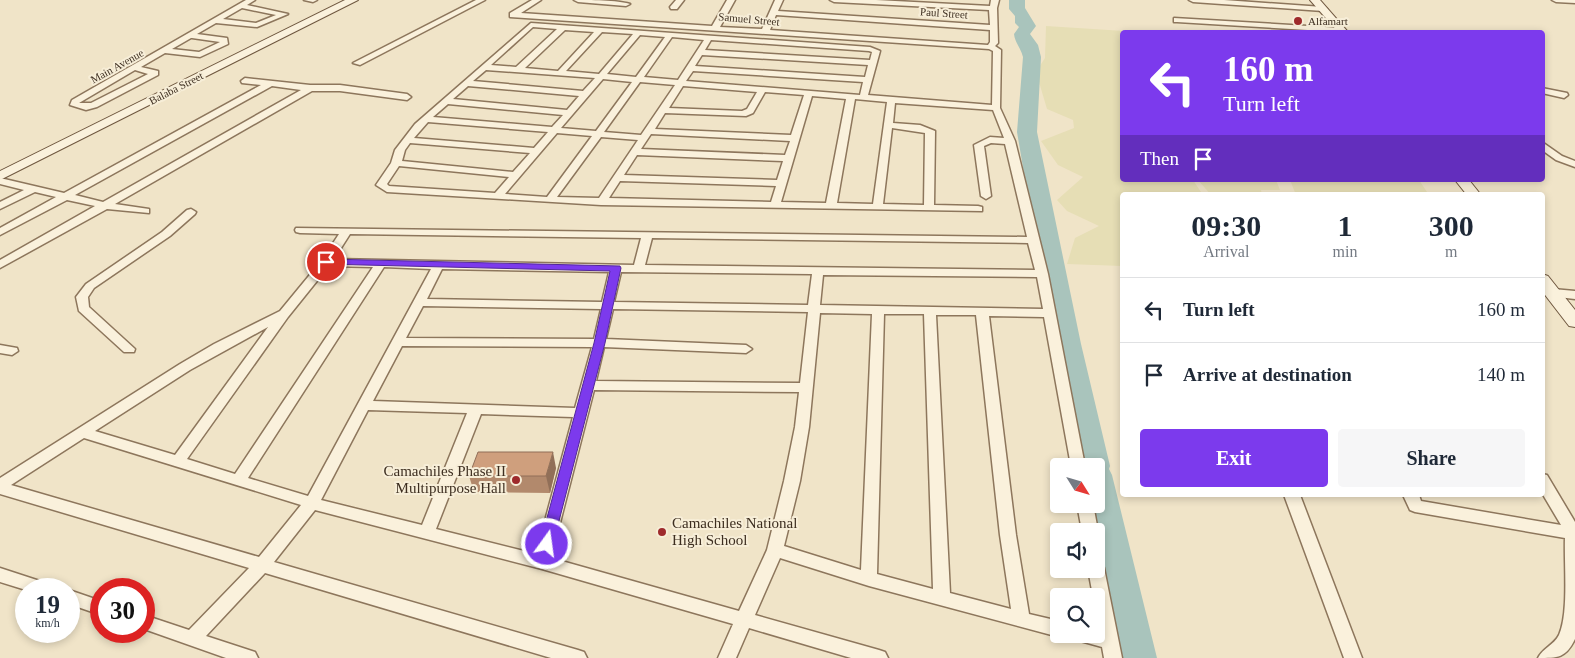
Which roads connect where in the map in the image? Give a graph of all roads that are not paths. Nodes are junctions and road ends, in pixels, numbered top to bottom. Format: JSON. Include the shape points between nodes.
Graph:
{"nodes":[{"id":1,"x":251,"y":0,"type":"edge"},
{"id":2,"x":308,"y":0,"type":"edge"},
{"id":3,"x":313,"y":0,"type":"edge"},
{"id":4,"x":353,"y":0,"type":"edge"},
{"id":5,"x":481,"y":0,"type":"edge"},
{"id":6,"x":537,"y":0,"type":"edge"},
{"id":7,"x":578,"y":0,"type":"edge"},
{"id":8,"x":680,"y":0,"type":"edge"},
{"id":9,"x":731,"y":0,"type":"edge"},
{"id":10,"x":779,"y":0,"type":"edge"},
{"id":11,"x":834,"y":0,"type":"edge"},
{"id":12,"x":995,"y":0,"type":"edge"},
{"id":13,"x":1193,"y":0,"type":"edge"},
{"id":14,"x":1316,"y":0,"type":"edge"},
{"id":15,"x":1556,"y":0,"type":"edge"},
{"id":16,"x":1575,"y":1,"type":"edge"},
{"id":17,"x":1243,"y":3,"type":"junction"},
{"id":18,"x":241,"y":6,"type":"junction"},
{"id":19,"x":674,"y":7,"type":"dead end"},
{"id":20,"x":993,"y":8,"type":"junction"},
{"id":21,"x":1323,"y":9,"type":"junction"},
{"id":22,"x":621,"y":10,"type":"edge"},
{"id":23,"x":772,"y":13,"type":"junction"},
{"id":24,"x":1177,"y":20,"type":"dead end"},
{"id":25,"x":217,"y":21,"type":"junction"},
{"id":26,"x":1258,"y":25,"type":"junction"},
{"id":27,"x":564,"y":27,"type":"junction"},
{"id":28,"x":715,"y":28,"type":"junction"},
{"id":29,"x":994,"y":28,"type":"junction"},
{"id":30,"x":602,"y":30,"type":"junction"},
{"id":31,"x":1328,"y":30,"type":"edge"},
{"id":32,"x":1341,"y":30,"type":"edge"},
{"id":33,"x":639,"y":32,"type":"junction"},
{"id":34,"x":765,"y":32,"type":"junction"},
{"id":35,"x":671,"y":34,"type":"junction"},
{"id":36,"x":192,"y":36,"type":"junction"},
{"id":37,"x":709,"y":37,"type":"junction"},
{"id":38,"x":986,"y":46,"type":"junction"},
{"id":39,"x":166,"y":51,"type":"junction"},
{"id":40,"x":699,"y":52,"type":"junction"},
{"id":41,"x":357,"y":62,"type":"dead end"},
{"id":42,"x":873,"y":63,"type":"junction"},
{"id":43,"x":484,"y":67,"type":"junction"},
{"id":44,"x":136,"y":68,"type":"junction"},
{"id":45,"x":690,"y":68,"type":"junction"},
{"id":46,"x":518,"y":70,"type":"junction"},
{"id":47,"x":560,"y":73,"type":"junction"},
{"id":48,"x":601,"y":76,"type":"junction"},
{"id":49,"x":639,"y":80,"type":"junction"},
{"id":50,"x":868,"y":80,"type":"junction"},
{"id":51,"x":245,"y":81,"type":"dead end"},
{"id":52,"x":467,"y":83,"type":"junction"},
{"id":53,"x":681,"y":83,"type":"junction"},
{"id":54,"x":270,"y":84,"type":"junction"},
{"id":55,"x":310,"y":88,"type":"junction"},
{"id":56,"x":763,"y":89,"type":"junction"},
{"id":57,"x":1545,"y":91,"type":"edge"},
{"id":58,"x":809,"y":93,"type":"junction"},
{"id":59,"x":585,"y":94,"type":"junction"},
{"id":60,"x":1564,"y":95,"type":"dead end"},
{"id":61,"x":406,"y":97,"type":"dead end"},
{"id":62,"x":851,"y":97,"type":"junction"},
{"id":63,"x":863,"y":98,"type":"junction"},
{"id":64,"x":891,"y":100,"type":"junction"},
{"id":65,"x":448,"y":101,"type":"junction"},
{"id":66,"x":996,"y":108,"type":"junction"},
{"id":67,"x":662,"y":110,"type":"junction"},
{"id":68,"x":569,"y":113,"type":"junction"},
{"id":69,"x":427,"y":119,"type":"junction"},
{"id":70,"x":888,"y":125,"type":"junction"},
{"id":71,"x":554,"y":131,"type":"junction"},
{"id":72,"x":597,"y":134,"type":"junction"},
{"id":73,"x":645,"y":135,"type":"junction"},
{"id":74,"x":795,"y":138,"type":"junction"},
{"id":75,"x":407,"y":140,"type":"junction"},
{"id":76,"x":1010,"y":141,"type":"junction"},
{"id":77,"x":1545,"y":147,"type":"edge"},
{"id":78,"x":537,"y":151,"type":"junction"},
{"id":79,"x":635,"y":152,"type":"junction"},
{"id":80,"x":789,"y":158,"type":"junction"},
{"id":81,"x":396,"y":163,"type":"junction"},
{"id":82,"x":1575,"y":164,"type":"edge"},
{"id":83,"x":516,"y":175,"type":"junction"},
{"id":84,"x":0,"y":176,"type":"edge"},
{"id":85,"x":616,"y":178,"type":"junction"},
{"id":86,"x":0,"y":181,"type":"edge"},
{"id":87,"x":1464,"y":182,"type":"edge"},
{"id":88,"x":782,"y":183,"type":"junction"},
{"id":89,"x":33,"y":189,"type":"junction"},
{"id":90,"x":1472,"y":192,"type":"edge"},
{"id":91,"x":66,"y":196,"type":"junction"},
{"id":92,"x":986,"y":196,"type":"dead end"},
{"id":93,"x":497,"y":197,"type":"junction"},
{"id":94,"x":550,"y":200,"type":"junction"},
{"id":95,"x":601,"y":202,"type":"junction"},
{"id":96,"x":775,"y":204,"type":"junction"},
{"id":97,"x":104,"y":205,"type":"junction"},
{"id":98,"x":831,"y":205,"type":"junction"},
{"id":99,"x":0,"y":206,"type":"edge"},
{"id":100,"x":878,"y":206,"type":"junction"},
{"id":101,"x":929,"y":207,"type":"junction"},
{"id":102,"x":978,"y":209,"type":"dead end"},
{"id":103,"x":145,"y":211,"type":"dead end"},
{"id":104,"x":190,"y":212,"type":"dead end"},
{"id":105,"x":300,"y":230,"type":"dead end"},
{"id":106,"x":346,"y":231,"type":"junction"},
{"id":107,"x":0,"y":232,"type":"edge"},
{"id":108,"x":647,"y":234,"type":"junction"},
{"id":109,"x":1033,"y":240,"type":"junction"},
{"id":110,"x":326,"y":262,"type":"junction"},
{"id":111,"x":381,"y":263,"type":"junction"},
{"id":112,"x":0,"y":265,"type":"edge"},
{"id":113,"x":438,"y":266,"type":"junction"},
{"id":114,"x":616,"y":268,"type":"junction"},
{"id":115,"x":638,"y":268,"type":"junction"},
{"id":116,"x":818,"y":270,"type":"junction"},
{"id":117,"x":1042,"y":274,"type":"junction"},
{"id":118,"x":1545,"y":283,"type":"edge"},
{"id":119,"x":1553,"y":293,"type":"junction"},
{"id":120,"x":1575,"y":295,"type":"edge"},
{"id":121,"x":419,"y":302,"type":"junction"},
{"id":122,"x":608,"y":304,"type":"junction"},
{"id":123,"x":816,"y":308,"type":"junction"},
{"id":124,"x":878,"y":310,"type":"junction"},
{"id":125,"x":930,"y":311,"type":"junction"},
{"id":126,"x":982,"y":311,"type":"junction"},
{"id":127,"x":1050,"y":313,"type":"junction"},
{"id":128,"x":284,"y":314,"type":"junction"},
{"id":129,"x":1575,"y":322,"type":"edge"},
{"id":130,"x":398,"y":342,"type":"junction"},
{"id":131,"x":600,"y":343,"type":"junction"},
{"id":132,"x":746,"y":349,"type":"dead end"},
{"id":133,"x":129,"y":350,"type":"dead end"},
{"id":134,"x":588,"y":385,"type":"junction"},
{"id":135,"x":805,"y":388,"type":"junction"},
{"id":136,"x":365,"y":405,"type":"junction"},
{"id":137,"x":476,"y":409,"type":"junction"},
{"id":138,"x":580,"y":413,"type":"junction"},
{"id":139,"x":81,"y":432,"type":"junction"},
{"id":140,"x":1077,"y":458,"type":"edge"},
{"id":141,"x":177,"y":463,"type":"junction"},
{"id":142,"x":239,"y":480,"type":"junction"},
{"id":143,"x":1545,"y":484,"type":"edge"},
{"id":144,"x":0,"y":486,"type":"edge"},
{"id":145,"x":1293,"y":497,"type":"edge"},
{"id":146,"x":1412,"y":497,"type":"edge"},
{"id":147,"x":312,"y":503,"type":"junction"},
{"id":148,"x":427,"y":532,"type":"junction"},
{"id":149,"x":1574,"y":533,"type":"edge"},
{"id":150,"x":775,"y":550,"type":"junction"},
{"id":151,"x":542,"y":562,"type":"junction"},
{"id":152,"x":262,"y":566,"type":"junction"},
{"id":153,"x":0,"y":575,"type":"edge"},
{"id":154,"x":1098,"y":578,"type":"edge"},
{"id":155,"x":869,"y":579,"type":"junction"},
{"id":156,"x":15,"y":580,"type":"edge"},
{"id":157,"x":942,"y":598,"type":"junction"},
{"id":158,"x":743,"y":619,"type":"junction"},
{"id":159,"x":1021,"y":619,"type":"junction"},
{"id":160,"x":155,"y":626,"type":"edge"},
{"id":161,"x":1050,"y":627,"type":"edge"},
{"id":162,"x":193,"y":638,"type":"junction"},
{"id":163,"x":1097,"y":643,"type":"edge"},
{"id":164,"x":1111,"y":650,"type":"edge"},
{"id":165,"x":250,"y":658,"type":"edge"},
{"id":166,"x":578,"y":658,"type":"edge"},
{"id":167,"x":727,"y":658,"type":"edge"},
{"id":168,"x":879,"y":658,"type":"edge"},
{"id":169,"x":1354,"y":658,"type":"edge"},
{"id":170,"x":1546,"y":658,"type":"edge"}],
"edges":[{"from":1,"to":18,"type":"street","name":"Main Avenue"},
{"from":2,"to":3,"type":"street"},
{"from":4,"to":84,"type":"street","name":"Balaba Street"},
{"from":5,"to":41,"type":"street"},
{"from":6,"to":22,"type":"street","name":"Samuel Street","via":[[513,15]]},
{"from":7,"to":22,"type":"street"},
{"from":8,"to":19,"type":"street"},
{"from":9,"to":28,"type":"street"},
{"from":10,"to":23,"type":"street"},
{"from":11,"to":20,"type":"street"},
{"from":12,"to":20,"type":"street"},
{"from":13,"to":17,"type":"street"},
{"from":14,"to":21,"type":"street"},
{"from":15,"to":16,"type":"street"},
{"from":17,"to":21,"type":"street"},
{"from":17,"to":26,"type":"street"},
{"from":18,"to":25,"type":"street","name":"Main Avenue"},
{"from":18,"to":25,"type":"street","via":[[284,14],[258,25]]},
{"from":20,"to":29,"type":"street"},
{"from":21,"to":32,"type":"street"},
{"from":22,"to":28,"type":"street","name":"Samuel Street"},
{"from":23,"to":29,"type":"street","name":"Paul Street"},
{"from":23,"to":34,"type":"street"},
{"from":24,"to":26,"type":"street"},
{"from":25,"to":36,"type":"street","name":"Main Avenue"},
{"from":26,"to":31,"type":"street"},
{"from":27,"to":30,"type":"street"},
{"from":27,"to":43,"type":"street","via":[[528,26]]},
{"from":27,"to":46,"type":"street"},
{"from":28,"to":34,"type":"street","name":"Samuel Street"},
{"from":29,"to":38,"type":"street","via":[[994,43]]},
{"from":30,"to":33,"type":"street"},
{"from":30,"to":47,"type":"street"},
{"from":33,"to":35,"type":"street"},
{"from":33,"to":48,"type":"street"},
{"from":34,"to":38,"type":"street","name":"Samuel Street"},
{"from":35,"to":37,"type":"street"},
{"from":35,"to":49,"type":"street"},
{"from":36,"to":39,"type":"street","name":"Main Avenue"},
{"from":36,"to":39,"type":"street","via":[[225,42],[196,55]]},
{"from":37,"to":40,"type":"street"},
{"from":37,"to":42,"type":"street","via":[[870,48],[876,50]]},
{"from":38,"to":66,"type":"street","via":[[997,50]]},
{"from":39,"to":44,"type":"street","name":"Main Avenue"},
{"from":40,"to":42,"type":"street"},
{"from":40,"to":45,"type":"street"},
{"from":42,"to":50,"type":"street"},
{"from":43,"to":46,"type":"street"},
{"from":43,"to":52,"type":"street"},
{"from":44,"to":44,"type":"street","name":"Main Avenue","via":[[155,73],[97,103],[86,107],[74,105]]},
{"from":45,"to":50,"type":"street"},
{"from":45,"to":53,"type":"street"},
{"from":46,"to":47,"type":"street"},
{"from":47,"to":48,"type":"street"},
{"from":48,"to":49,"type":"street"},
{"from":48,"to":59,"type":"street"},
{"from":49,"to":53,"type":"street"},
{"from":49,"to":72,"type":"street"},
{"from":50,"to":63,"type":"street"},
{"from":51,"to":54,"type":"street"},
{"from":52,"to":59,"type":"street"},
{"from":52,"to":65,"type":"street"},
{"from":53,"to":56,"type":"street"},
{"from":53,"to":67,"type":"street"},
{"from":54,"to":55,"type":"street"},
{"from":54,"to":91,"type":"street"},
{"from":55,"to":61,"type":"street","via":[[340,88]]},
{"from":55,"to":97,"type":"street"},
{"from":56,"to":58,"type":"street"},
{"from":56,"to":67,"type":"street","via":[[750,111],[743,114]]},
{"from":57,"to":60,"type":"street"},
{"from":58,"to":62,"type":"street"},
{"from":58,"to":74,"type":"street"},
{"from":59,"to":68,"type":"street"},
{"from":62,"to":63,"type":"street"},
{"from":62,"to":98,"type":"street"},
{"from":63,"to":64,"type":"street"},
{"from":64,"to":66,"type":"street"},
{"from":64,"to":70,"type":"street"},
{"from":65,"to":68,"type":"street"},
{"from":65,"to":69,"type":"street"},
{"from":66,"to":76,"type":"street"},
{"from":67,"to":73,"type":"street"},
{"from":68,"to":71,"type":"street"},
{"from":69,"to":71,"type":"street"},
{"from":69,"to":75,"type":"street"},
{"from":70,"to":100,"type":"street"},
{"from":70,"to":101,"type":"street","via":[[930,131]]},
{"from":71,"to":72,"type":"street"},
{"from":71,"to":78,"type":"street"},
{"from":72,"to":73,"type":"street"},
{"from":72,"to":94,"type":"street"},
{"from":73,"to":74,"type":"street"},
{"from":73,"to":79,"type":"street"},
{"from":74,"to":80,"type":"street"},
{"from":75,"to":78,"type":"street"},
{"from":75,"to":81,"type":"street"},
{"from":76,"to":92,"type":"street","via":[[985,141],[979,145]]},
{"from":76,"to":109,"type":"street"},
{"from":77,"to":82,"type":"street","via":[[1559,158]]},
{"from":78,"to":83,"type":"street"},
{"from":79,"to":80,"type":"street"},
{"from":79,"to":85,"type":"street"},
{"from":80,"to":88,"type":"street"},
{"from":81,"to":83,"type":"street"},
{"from":81,"to":93,"type":"street","via":[[382,188]]},
{"from":83,"to":93,"type":"street"},
{"from":85,"to":88,"type":"street"},
{"from":85,"to":95,"type":"street"},
{"from":86,"to":89,"type":"street"},
{"from":87,"to":90,"type":"street"},
{"from":88,"to":96,"type":"street"},
{"from":89,"to":91,"type":"street"},
{"from":89,"to":99,"type":"street"},
{"from":91,"to":97,"type":"street"},
{"from":91,"to":107,"type":"street"},
{"from":93,"to":94,"type":"street"},
{"from":94,"to":95,"type":"street"},
{"from":95,"to":96,"type":"street"},
{"from":96,"to":98,"type":"street"},
{"from":97,"to":103,"type":"street"},
{"from":97,"to":112,"type":"street"},
{"from":98,"to":100,"type":"street"},
{"from":100,"to":101,"type":"street"},
{"from":101,"to":102,"type":"street"},
{"from":104,"to":133,"type":"street","via":[[159,239],[90,286],[82,297],[83,308]]},
{"from":105,"to":106,"type":"street"},
{"from":106,"to":108,"type":"street"},
{"from":106,"to":110,"type":"street"},
{"from":108,"to":109,"type":"street"},
{"from":108,"to":115,"type":"street"},
{"from":109,"to":117,"type":"street"},
{"from":110,"to":111,"type":"street"},
{"from":110,"to":128,"type":"street"},
{"from":111,"to":113,"type":"street"},
{"from":111,"to":142,"type":"street"},
{"from":113,"to":114,"type":"street"},
{"from":113,"to":121,"type":"street"},
{"from":114,"to":115,"type":"street"},
{"from":114,"to":122,"type":"street"},
{"from":115,"to":116,"type":"street"},
{"from":116,"to":117,"type":"street"},
{"from":116,"to":123,"type":"street"},
{"from":117,"to":127,"type":"street"},
{"from":118,"to":119,"type":"street"},
{"from":119,"to":120,"type":"street"},
{"from":119,"to":129,"type":"street"},
{"from":121,"to":122,"type":"street"},
{"from":121,"to":130,"type":"street"},
{"from":122,"to":123,"type":"street"},
{"from":122,"to":131,"type":"street"},
{"from":123,"to":124,"type":"street"},
{"from":123,"to":135,"type":"street"},
{"from":124,"to":125,"type":"street"},
{"from":124,"to":155,"type":"street"},
{"from":125,"to":126,"type":"street"},
{"from":125,"to":157,"type":"street"},
{"from":126,"to":127,"type":"street"},
{"from":126,"to":159,"type":"street"},
{"from":127,"to":140,"type":"street"},
{"from":128,"to":139,"type":"street","via":[[219,347]]},
{"from":128,"to":141,"type":"street"},
{"from":130,"to":131,"type":"street"},
{"from":130,"to":136,"type":"street"},
{"from":131,"to":132,"type":"street"},
{"from":131,"to":134,"type":"street"},
{"from":134,"to":135,"type":"street"},
{"from":134,"to":138,"type":"street"},
{"from":135,"to":150,"type":"street","via":[[792,481]]},
{"from":136,"to":137,"type":"street"},
{"from":136,"to":147,"type":"street"},
{"from":137,"to":138,"type":"street"},
{"from":137,"to":148,"type":"street"},
{"from":138,"to":151,"type":"street"},
{"from":139,"to":141,"type":"street"},
{"from":139,"to":144,"type":"street"},
{"from":141,"to":142,"type":"street"},
{"from":142,"to":147,"type":"street"},
{"from":143,"to":149,"type":"street"},
{"from":144,"to":152,"type":"street"},
{"from":145,"to":169,"type":"street"},
{"from":146,"to":149,"type":"street","via":[[1415,506]]},
{"from":147,"to":148,"type":"street"},
{"from":147,"to":152,"type":"street"},
{"from":148,"to":151,"type":"street"},
{"from":149,"to":170,"type":"street","via":[[1572,625],[1564,644]]},
{"from":150,"to":155,"type":"street"},
{"from":150,"to":158,"type":"street"},
{"from":151,"to":158,"type":"street"},
{"from":152,"to":162,"type":"street"},
{"from":152,"to":166,"type":"street"},
{"from":153,"to":156,"type":"street"},
{"from":154,"to":164,"type":"street"},
{"from":155,"to":157,"type":"street"},
{"from":157,"to":159,"type":"street"},
{"from":158,"to":167,"type":"street"},
{"from":158,"to":168,"type":"street"},
{"from":159,"to":161,"type":"street"},
{"from":160,"to":162,"type":"street"},
{"from":162,"to":165,"type":"street"},
{"from":163,"to":164,"type":"street"}]}
